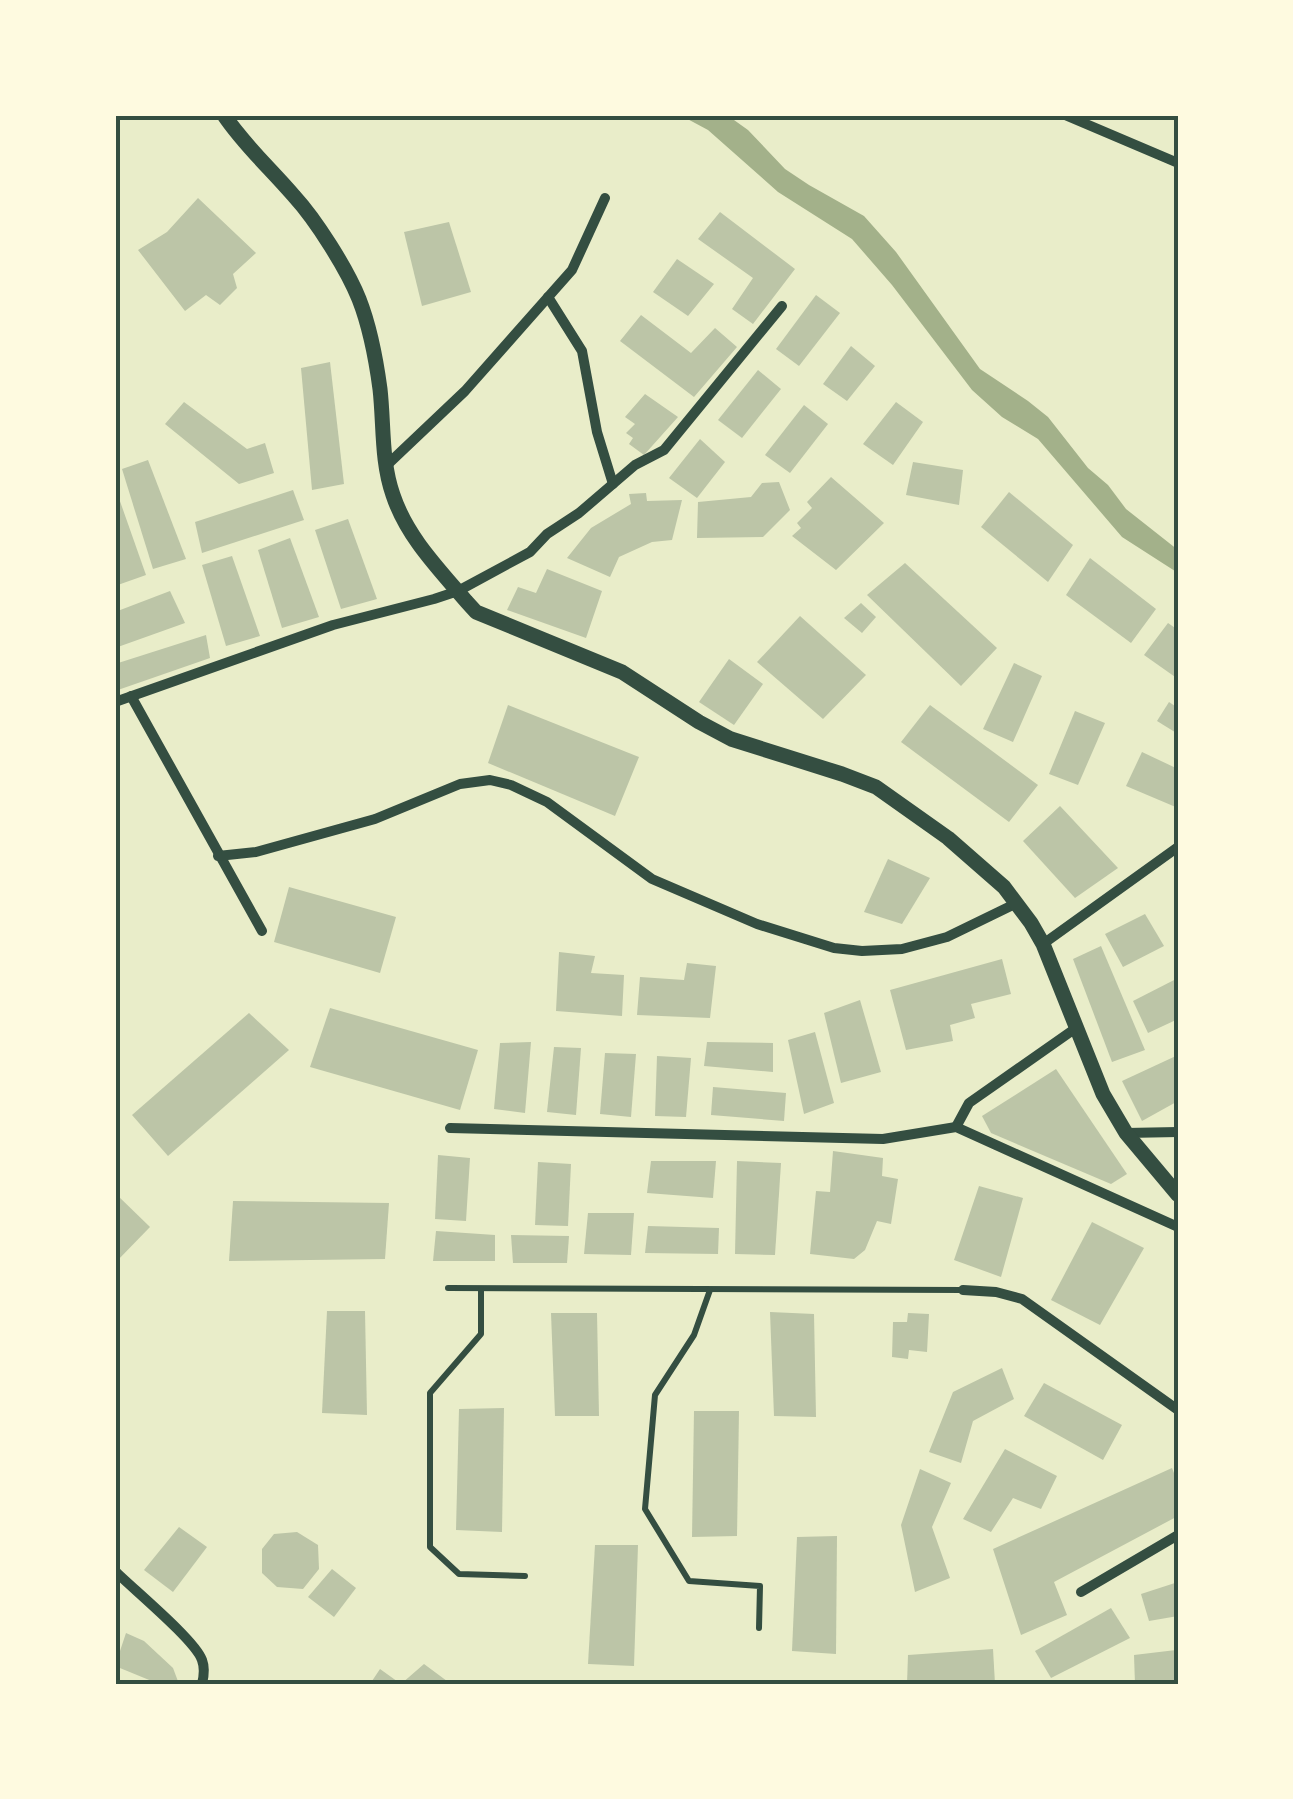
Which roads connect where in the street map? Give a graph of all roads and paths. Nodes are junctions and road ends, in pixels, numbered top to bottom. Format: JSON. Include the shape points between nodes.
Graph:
{"nodes":[{"id":1,"x":224,"y":115,"type":"edge"},
{"id":2,"x":1065,"y":115,"type":"edge"},
{"id":3,"x":1178,"y":163,"type":"edge"},
{"id":4,"x":606,"y":198,"type":"dead end"},
{"id":5,"x":548,"y":298,"type":"junction"},
{"id":6,"x":782,"y":306,"type":"dead end"},
{"id":7,"x":386,"y":465,"type":"junction"},
{"id":8,"x":613,"y":484,"type":"junction"},
{"id":9,"x":458,"y":591,"type":"junction"},
{"id":10,"x":131,"y":696,"type":"junction"},
{"id":11,"x":115,"y":702,"type":"edge"},
{"id":12,"x":1178,"y":847,"type":"edge"},
{"id":13,"x":218,"y":856,"type":"junction"},
{"id":14,"x":1018,"y":903,"type":"junction"},
{"id":15,"x":262,"y":931,"type":"dead end"},
{"id":16,"x":1043,"y":944,"type":"junction"},
{"id":17,"x":1076,"y":1028,"type":"junction"},
{"id":18,"x":450,"y":1128,"type":"dead end"},
{"id":19,"x":956,"y":1128,"type":"junction"},
{"id":20,"x":1178,"y":1132,"type":"edge"},
{"id":21,"x":1126,"y":1133,"type":"junction"},
{"id":22,"x":1178,"y":1195,"type":"edge"},
{"id":23,"x":1178,"y":1227,"type":"edge"},
{"id":24,"x":448,"y":1288,"type":"dead end"},
{"id":25,"x":481,"y":1289,"type":"junction"},
{"id":26,"x":710,"y":1290,"type":"junction"},
{"id":27,"x":962,"y":1290,"type":"joint"},
{"id":28,"x":1178,"y":1410,"type":"edge"},
{"id":29,"x":1178,"y":1535,"type":"edge"},
{"id":30,"x":115,"y":1572,"type":"edge"},
{"id":31,"x":525,"y":1576,"type":"dead end"},
{"id":32,"x":1081,"y":1592,"type":"dead end"},
{"id":33,"x":759,"y":1628,"type":"dead end"},
{"id":34,"x":202,"y":1684,"type":"edge"}],
"edges":[{"from":1,"to":7,"type":"street","via":[[297,198],[346,271],[373,352]]},
{"from":2,"to":3,"type":"street"},
{"from":4,"to":5,"type":"street","via":[[572,270]]},
{"from":5,"to":7,"type":"street","via":[[465,391]]},
{"from":5,"to":8,"type":"street","via":[[582,351]]},
{"from":6,"to":8,"type":"street","via":[[664,450]]},
{"from":7,"to":9,"type":"street","via":[[410,532]]},
{"from":8,"to":9,"type":"street","via":[[530,552]]},
{"from":9,"to":10,"type":"street","via":[[332,626]]},
{"from":9,"to":14,"type":"street","via":[[476,612],[622,672],[730,739],[876,788],[948,838]]},
{"from":10,"to":11,"type":"street"},
{"from":10,"to":13,"type":"street"},
{"from":12,"to":16,"type":"street"},
{"from":13,"to":14,"type":"street","via":[[375,819],[460,784],[490,780],[548,802],[652,879],[756,924],[834,948],[902,949]]},
{"from":13,"to":15,"type":"street"},
{"from":14,"to":16,"type":"street"},
{"from":16,"to":17,"type":"street"},
{"from":17,"to":19,"type":"street","via":[[969,1103]]},
{"from":17,"to":21,"type":"street"},
{"from":18,"to":19,"type":"street","via":[[883,1140]]},
{"from":19,"to":23,"type":"street"},
{"from":20,"to":21,"type":"street"},
{"from":21,"to":22,"type":"street"},
{"from":24,"to":25,"type":"lane"},
{"from":25,"to":26,"type":"lane"},
{"from":25,"to":31,"type":"lane","via":[[481,1334],[430,1393],[430,1546],[460,1574]]},
{"from":26,"to":27,"type":"lane"},
{"from":26,"to":33,"type":"lane","via":[[694,1335],[656,1396],[646,1509],[690,1582],[760,1586]]},
{"from":27,"to":28,"type":"street","via":[[1022,1299]]},
{"from":29,"to":32,"type":"street"},
{"from":30,"to":34,"type":"street","via":[[190,1642],[202,1658]]}]}
